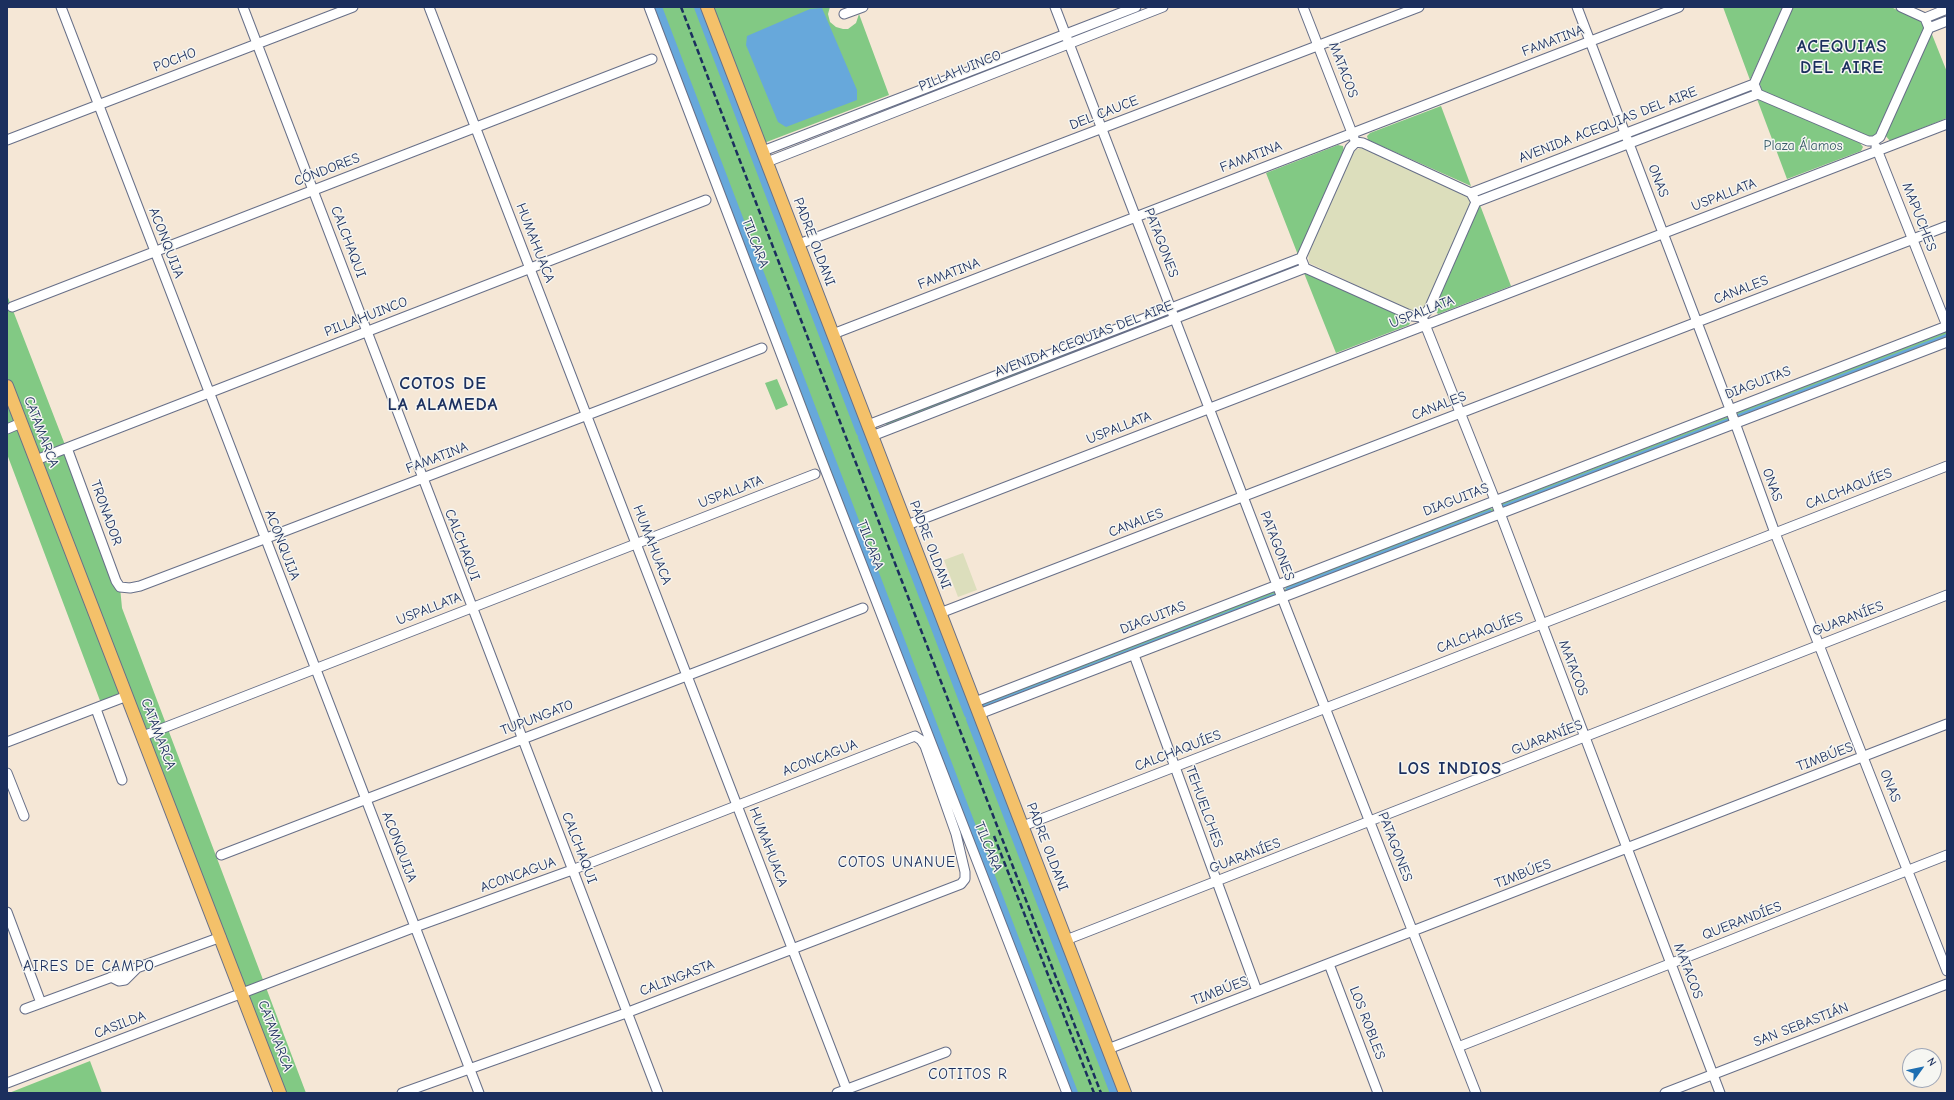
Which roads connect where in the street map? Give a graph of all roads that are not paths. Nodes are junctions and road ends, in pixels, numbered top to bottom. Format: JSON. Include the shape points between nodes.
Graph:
{"nodes":[{"id":1,"x":60,"y":7,"type":"edge"},
{"id":2,"x":242,"y":7,"type":"edge"},
{"id":3,"x":352,"y":7,"type":"edge"},
{"id":4,"x":429,"y":7,"type":"edge"},
{"id":5,"x":650,"y":7,"type":"edge"},
{"id":6,"x":707,"y":7,"type":"edge"},
{"id":7,"x":863,"y":7,"type":"edge"},
{"id":8,"x":1055,"y":7,"type":"edge"},
{"id":9,"x":1136,"y":7,"type":"edge"},
{"id":10,"x":1164,"y":7,"type":"edge"},
{"id":11,"x":1303,"y":7,"type":"edge"},
{"id":12,"x":1419,"y":7,"type":"edge"},
{"id":13,"x":1577,"y":7,"type":"edge"},
{"id":14,"x":1680,"y":7,"type":"edge"},
{"id":15,"x":1788,"y":7,"type":"edge"},
{"id":16,"x":1901,"y":7,"type":"edge"},
{"id":17,"x":1947,"y":9,"type":"edge"},
{"id":18,"x":844,"y":14,"type":"dead end"},
{"id":19,"x":1925,"y":18,"type":"junction"},
{"id":20,"x":1947,"y":21,"type":"edge"},
{"id":21,"x":1929,"y":28,"type":"junction"},
{"id":22,"x":1068,"y":38,"type":"junction"},
{"id":23,"x":1590,"y":42,"type":"junction"},
{"id":24,"x":257,"y":44,"type":"junction"},
{"id":25,"x":1318,"y":45,"type":"junction"},
{"id":26,"x":652,"y":59,"type":"dead end"},
{"id":27,"x":1754,"y":84,"type":"junction"},
{"id":28,"x":1758,"y":94,"type":"junction"},
{"id":29,"x":98,"y":105,"type":"junction"},
{"id":30,"x":1947,"y":124,"type":"edge"},
{"id":31,"x":476,"y":128,"type":"junction"},
{"id":32,"x":1102,"y":128,"type":"junction"},
{"id":33,"x":1352,"y":133,"type":"junction"},
{"id":34,"x":1625,"y":134,"type":"junction"},
{"id":35,"x":7,"y":140,"type":"edge"},
{"id":36,"x":1874,"y":141,"type":"junction"},
{"id":37,"x":1356,"y":142,"type":"junction"},
{"id":38,"x":1629,"y":143,"type":"junction"},
{"id":39,"x":1878,"y":151,"type":"junction"},
{"id":40,"x":765,"y":156,"type":"junction"},
{"id":41,"x":313,"y":190,"type":"junction"},
{"id":42,"x":1471,"y":193,"type":"junction"},
{"id":43,"x":706,"y":200,"type":"dead end"},
{"id":44,"x":1476,"y":202,"type":"junction"},
{"id":45,"x":1136,"y":217,"type":"junction"},
{"id":46,"x":1947,"y":226,"type":"edge"},
{"id":47,"x":1663,"y":234,"type":"junction"},
{"id":48,"x":1913,"y":239,"type":"junction"},
{"id":49,"x":799,"y":244,"type":"junction"},
{"id":50,"x":155,"y":252,"type":"junction"},
{"id":51,"x":1301,"y":258,"type":"junction"},
{"id":52,"x":1305,"y":268,"type":"junction"},
{"id":53,"x":530,"y":269,"type":"junction"},
{"id":54,"x":12,"y":307,"type":"dead end"},
{"id":55,"x":1171,"y":308,"type":"junction"},
{"id":56,"x":1174,"y":318,"type":"junction"},
{"id":57,"x":1424,"y":321,"type":"junction"},
{"id":58,"x":1697,"y":322,"type":"junction"},
{"id":59,"x":1947,"y":326,"type":"edge"},
{"id":60,"x":368,"y":331,"type":"junction"},
{"id":61,"x":833,"y":334,"type":"junction"},
{"id":62,"x":1947,"y":342,"type":"edge"},
{"id":63,"x":762,"y":348,"type":"dead end"},
{"id":64,"x":7,"y":386,"type":"edge"},
{"id":65,"x":209,"y":392,"type":"junction"},
{"id":66,"x":1209,"y":409,"type":"junction"},
{"id":67,"x":1730,"y":409,"type":"junction"},
{"id":68,"x":1460,"y":413,"type":"junction"},
{"id":69,"x":587,"y":414,"type":"junction"},
{"id":70,"x":21,"y":423,"type":"junction"},
{"id":71,"x":1735,"y":424,"type":"junction"},
{"id":72,"x":7,"y":429,"type":"edge"},
{"id":73,"x":870,"y":430,"type":"junction"},
{"id":74,"x":67,"y":448,"type":"junction"},
{"id":75,"x":36,"y":460,"type":"junction"},
{"id":76,"x":1947,"y":466,"type":"edge"},
{"id":77,"x":815,"y":474,"type":"dead end"},
{"id":78,"x":422,"y":479,"type":"junction"},
{"id":79,"x":1243,"y":497,"type":"junction"},
{"id":80,"x":1495,"y":500,"type":"junction"},
{"id":81,"x":1500,"y":514,"type":"junction"},
{"id":82,"x":907,"y":525,"type":"junction"},
{"id":83,"x":1775,"y":533,"type":"junction"},
{"id":84,"x":264,"y":539,"type":"junction"},
{"id":85,"x":636,"y":544,"type":"junction"},
{"id":86,"x":1277,"y":585,"type":"junction"},
{"id":87,"x":120,"y":587,"type":"joint"},
{"id":88,"x":1947,"y":596,"type":"edge"},
{"id":89,"x":1282,"y":598,"type":"junction"},
{"id":90,"x":472,"y":607,"type":"junction"},
{"id":91,"x":863,"y":608,"type":"dead end"},
{"id":92,"x":940,"y":613,"type":"junction"},
{"id":93,"x":1542,"y":624,"type":"junction"},
{"id":94,"x":1819,"y":646,"type":"junction"},
{"id":95,"x":1134,"y":655,"type":"junction"},
{"id":96,"x":316,"y":668,"type":"junction"},
{"id":97,"x":687,"y":676,"type":"junction"},
{"id":98,"x":127,"y":696,"type":"junction"},
{"id":99,"x":975,"y":702,"type":"junction"},
{"id":100,"x":1325,"y":708,"type":"junction"},
{"id":101,"x":96,"y":709,"type":"junction"},
{"id":102,"x":980,"y":714,"type":"junction"},
{"id":103,"x":1947,"y":724,"type":"edge"},
{"id":104,"x":142,"y":736,"type":"junction"},
{"id":105,"x":915,"y":736,"type":"joint"},
{"id":106,"x":1585,"y":738,"type":"junction"},
{"id":107,"x":523,"y":739,"type":"junction"},
{"id":108,"x":7,"y":742,"type":"edge"},
{"id":109,"x":1863,"y":757,"type":"junction"},
{"id":110,"x":1175,"y":767,"type":"junction"},
{"id":111,"x":7,"y":773,"type":"edge"},
{"id":112,"x":122,"y":780,"type":"dead end"},
{"id":113,"x":365,"y":799,"type":"junction"},
{"id":114,"x":737,"y":805,"type":"junction"},
{"id":115,"x":24,"y":816,"type":"dead end"},
{"id":116,"x":1370,"y":822,"type":"junction"},
{"id":117,"x":1023,"y":826,"type":"junction"},
{"id":118,"x":1626,"y":848,"type":"junction"},
{"id":119,"x":221,"y":855,"type":"dead end"},
{"id":120,"x":1947,"y":856,"type":"edge"},
{"id":121,"x":572,"y":870,"type":"junction"},
{"id":122,"x":1908,"y":871,"type":"junction"},
{"id":123,"x":1217,"y":882,"type":"junction"},
{"id":124,"x":960,"y":884,"type":"joint"},
{"id":125,"x":7,"y":912,"type":"edge"},
{"id":126,"x":415,"y":927,"type":"junction"},
{"id":127,"x":1413,"y":931,"type":"junction"},
{"id":128,"x":220,"y":937,"type":"junction"},
{"id":129,"x":1066,"y":940,"type":"junction"},
{"id":130,"x":792,"y":948,"type":"junction"},
{"id":131,"x":1329,"y":964,"type":"junction"},
{"id":132,"x":1670,"y":964,"type":"junction"},
{"id":133,"x":1947,"y":971,"type":"edge"},
{"id":134,"x":1947,"y":984,"type":"edge"},
{"id":135,"x":1257,"y":991,"type":"junction"},
{"id":136,"x":242,"y":993,"type":"junction"},
{"id":137,"x":41,"y":1003,"type":"junction"},
{"id":138,"x":25,"y":1009,"type":"dead end"},
{"id":139,"x":626,"y":1013,"type":"junction"},
{"id":140,"x":1458,"y":1047,"type":"junction"},
{"id":141,"x":1108,"y":1049,"type":"junction"},
{"id":142,"x":946,"y":1052,"type":"dead end"},
{"id":143,"x":470,"y":1068,"type":"junction"},
{"id":144,"x":1713,"y":1075,"type":"junction"},
{"id":145,"x":7,"y":1083,"type":"edge"},
{"id":146,"x":848,"y":1091,"type":"edge"},
{"id":147,"x":280,"y":1093,"type":"edge"},
{"id":148,"x":402,"y":1093,"type":"edge"},
{"id":149,"x":480,"y":1093,"type":"edge"},
{"id":150,"x":658,"y":1093,"type":"edge"},
{"id":151,"x":837,"y":1093,"type":"edge"},
{"id":152,"x":1067,"y":1093,"type":"edge"},
{"id":153,"x":1125,"y":1093,"type":"edge"},
{"id":154,"x":1378,"y":1093,"type":"edge"},
{"id":155,"x":1476,"y":1093,"type":"edge"},
{"id":156,"x":1665,"y":1093,"type":"edge"},
{"id":157,"x":1720,"y":1093,"type":"edge"}],
"edges":[{"from":1,"to":29,"type":"street","name":"ACONQUIJA"},
{"from":2,"to":24,"type":"street","name":"CALCHAQUI"},
{"from":3,"to":24,"type":"street","name":"POCHO"},
{"from":4,"to":31,"type":"street","name":"HUMAHUACA"},
{"from":5,"to":152,"type":"street","name":"TILCARA"},
{"from":6,"to":40,"type":"main road","name":"PADRE OLDANI"},
{"from":7,"to":18,"type":"street"},
{"from":8,"to":22,"type":"street","name":"PATAGONES"},
{"from":9,"to":22,"type":"street","name":"PILLAHUINCO"},
{"from":10,"to":22,"type":"street","name":"PILLAHUINCO"},
{"from":11,"to":25,"type":"street","name":"MATACOS"},
{"from":12,"to":25,"type":"street","name":"DEL CAUCE"},
{"from":13,"to":23,"type":"street","name":"ONAS"},
{"from":14,"to":23,"type":"street","name":"FAMATINA"},
{"from":15,"to":27,"type":"street"},
{"from":16,"to":19,"type":"street"},
{"from":17,"to":19,"type":"street"},
{"from":19,"to":21,"type":"street"},
{"from":20,"to":21,"type":"street"},
{"from":21,"to":36,"type":"street","via":[[1880,137]]},
{"from":22,"to":32,"type":"street","name":"PATAGONES"},
{"from":22,"to":40,"type":"street","name":"PILLAHUINCO"},
{"from":23,"to":33,"type":"street","name":"FAMATINA"},
{"from":23,"to":34,"type":"street","name":"ONAS"},
{"from":24,"to":29,"type":"street","name":"POCHO"},
{"from":24,"to":41,"type":"street","name":"CALCHAQUI"},
{"from":25,"to":32,"type":"street","name":"DEL CAUCE"},
{"from":25,"to":33,"type":"street","name":"MATACOS"},
{"from":26,"to":31,"type":"street","name":"CÓNDORES"},
{"from":27,"to":28,"type":"street"},
{"from":27,"to":34,"type":"street","name":"AVENIDA ACEQUIAS DEL AIRE"},
{"from":28,"to":36,"type":"street","via":[[1861,139]]},
{"from":28,"to":38,"type":"street","name":"AVENIDA ACEQUIAS DEL AIRE"},
{"from":29,"to":35,"type":"street","name":"POCHO"},
{"from":29,"to":50,"type":"street","name":"ACONQUIJA"},
{"from":30,"to":39,"type":"street","name":"USPALLATA"},
{"from":31,"to":41,"type":"street","name":"CÓNDORES"},
{"from":31,"to":53,"type":"street","name":"HUMAHUACA"},
{"from":32,"to":45,"type":"street","name":"PATAGONES"},
{"from":32,"to":49,"type":"street","name":"DEL CAUCE"},
{"from":33,"to":37,"type":"street","name":"MATACOS"},
{"from":33,"to":45,"type":"street","name":"FAMATINA"},
{"from":34,"to":38,"type":"street","name":"ONAS"},
{"from":34,"to":42,"type":"street","name":"AVENIDA ACEQUIAS DEL AIRE"},
{"from":36,"to":39,"type":"street","name":"MAPUCHES"},
{"from":37,"to":42,"type":"street"},
{"from":37,"to":51,"type":"street","via":[[1350,148]]},
{"from":38,"to":44,"type":"street","name":"AVENIDA ACEQUIAS DEL AIRE"},
{"from":38,"to":47,"type":"street","name":"ONAS"},
{"from":39,"to":47,"type":"street","name":"USPALLATA"},
{"from":39,"to":48,"type":"street","name":"MAPUCHES"},
{"from":40,"to":49,"type":"main road","name":"PADRE OLDANI"},
{"from":41,"to":50,"type":"street","name":"CÓNDORES"},
{"from":41,"to":60,"type":"street","name":"CALCHAQUI"},
{"from":42,"to":44,"type":"street"},
{"from":43,"to":53,"type":"street","name":"PILLAHUINCO"},
{"from":44,"to":57,"type":"street"},
{"from":45,"to":55,"type":"street","name":"PATAGONES"},
{"from":45,"to":61,"type":"street","name":"FAMATINA"},
{"from":46,"to":48,"type":"street","name":"CANALES"},
{"from":47,"to":57,"type":"street","name":"USPALLATA"},
{"from":47,"to":58,"type":"street","name":"ONAS"},
{"from":48,"to":58,"type":"street","name":"CANALES"},
{"from":48,"to":59,"type":"street","name":"MAPUCHES"},
{"from":49,"to":61,"type":"main road","name":"PADRE OLDANI"},
{"from":50,"to":54,"type":"street","name":"CÓNDORES"},
{"from":50,"to":65,"type":"street","name":"ACONQUIJA"},
{"from":51,"to":52,"type":"street"},
{"from":51,"to":55,"type":"street","name":"AVENIDA ACEQUIAS DEL AIRE"},
{"from":52,"to":56,"type":"street","name":"AVENIDA ACEQUIAS DEL AIRE"},
{"from":52,"to":57,"type":"street"},
{"from":53,"to":60,"type":"street","name":"PILLAHUINCO"},
{"from":53,"to":69,"type":"street","name":"HUMAHUACA"},
{"from":55,"to":56,"type":"street","name":"PATAGONES"},
{"from":55,"to":73,"type":"street","name":"AVENIDA ACEQUIAS DEL AIRE"},
{"from":56,"to":66,"type":"street","name":"PATAGONES"},
{"from":56,"to":73,"type":"street","name":"AVENIDA ACEQUIAS DEL AIRE"},
{"from":57,"to":66,"type":"street","name":"USPALLATA"},
{"from":57,"to":68,"type":"street","name":"MATACOS"},
{"from":58,"to":67,"type":"street","name":"ONAS"},
{"from":58,"to":68,"type":"street","name":"CANALES"},
{"from":59,"to":67,"type":"street","name":"DIAGUITAS"},
{"from":60,"to":65,"type":"street","name":"PILLAHUINCO"},
{"from":60,"to":78,"type":"street","name":"CALCHAQUI"},
{"from":61,"to":73,"type":"main road","name":"PADRE OLDANI"},
{"from":62,"to":71,"type":"street","name":"DIAGUITAS"},
{"from":63,"to":69,"type":"street","name":"FAMATINA"},
{"from":64,"to":70,"type":"main road","name":"CATAMARCA"},
{"from":65,"to":74,"type":"street","name":"PILLAHUINCO"},
{"from":65,"to":84,"type":"street","name":"ACONQUIJA"},
{"from":66,"to":79,"type":"street","name":"PATAGONES"},
{"from":66,"to":82,"type":"street","name":"USPALLATA"},
{"from":67,"to":71,"type":"street","name":"ONAS"},
{"from":67,"to":80,"type":"street","name":"DIAGUITAS"},
{"from":68,"to":79,"type":"street","name":"CANALES"},
{"from":68,"to":80,"type":"street","name":"MATACOS"},
{"from":69,"to":78,"type":"street","name":"FAMATINA"},
{"from":69,"to":85,"type":"street","name":"HUMAHUACA"},
{"from":70,"to":72,"type":"street"},
{"from":70,"to":75,"type":"main road","name":"CATAMARCA"},
{"from":71,"to":81,"type":"street","name":"DIAGUITAS"},
{"from":71,"to":83,"type":"street","name":"ONAS"},
{"from":73,"to":82,"type":"main road","name":"PADRE OLDANI"},
{"from":74,"to":75,"type":"street","name":"PILLAHUINCO"},
{"from":74,"to":87,"type":"street","name":"TRONADOR"},
{"from":75,"to":98,"type":"main road","name":"CATAMARCA"},
{"from":76,"to":83,"type":"street","name":"CALCHAQUÍES"},
{"from":77,"to":85,"type":"street","name":"USPALLATA"},
{"from":78,"to":84,"type":"street","name":"FAMATINA"},
{"from":78,"to":90,"type":"street","name":"CALCHAQUI"},
{"from":79,"to":86,"type":"street","name":"PATAGONES"},
{"from":79,"to":92,"type":"street","name":"CANALES"},
{"from":80,"to":81,"type":"street","name":"MATACOS"},
{"from":80,"to":86,"type":"street","name":"DIAGUITAS"},
{"from":81,"to":89,"type":"street","name":"DIAGUITAS"},
{"from":81,"to":93,"type":"street","name":"MATACOS"},
{"from":82,"to":92,"type":"main road","name":"PADRE OLDANI"},
{"from":83,"to":93,"type":"street","name":"CALCHAQUÍES"},
{"from":83,"to":94,"type":"street","name":"ONAS"},
{"from":84,"to":87,"type":"street","name":"FAMATINA","via":[[140,586]]},
{"from":84,"to":96,"type":"street","name":"ACONQUIJA"},
{"from":85,"to":90,"type":"street","name":"USPALLATA"},
{"from":85,"to":97,"type":"street","name":"HUMAHUACA"},
{"from":86,"to":89,"type":"street","name":"PATAGONES"},
{"from":86,"to":99,"type":"street","name":"DIAGUITAS"},
{"from":88,"to":94,"type":"street","name":"GUARANÍES"},
{"from":89,"to":95,"type":"street","name":"DIAGUITAS"},
{"from":89,"to":100,"type":"street","name":"PATAGONES"},
{"from":90,"to":96,"type":"street","name":"USPALLATA"},
{"from":90,"to":107,"type":"street","name":"CALCHAQUI"},
{"from":91,"to":97,"type":"street","name":"TUPUNGATO"},
{"from":92,"to":99,"type":"main road","name":"PADRE OLDANI"},
{"from":93,"to":100,"type":"street","name":"CALCHAQUÍES"},
{"from":93,"to":106,"type":"street","name":"MATACOS"},
{"from":94,"to":106,"type":"street","name":"GUARANÍES"},
{"from":94,"to":109,"type":"street","name":"ONAS"},
{"from":95,"to":102,"type":"street","name":"DIAGUITAS"},
{"from":95,"to":110,"type":"street","name":"TEHUELCHES"},
{"from":96,"to":104,"type":"street","name":"USPALLATA"},
{"from":96,"to":113,"type":"street","name":"ACONQUIJA"},
{"from":97,"to":107,"type":"street","name":"TUPUNGATO"},
{"from":97,"to":114,"type":"street","name":"HUMAHUACA"},
{"from":98,"to":101,"type":"street"},
{"from":98,"to":104,"type":"main road","name":"CATAMARCA"},
{"from":99,"to":102,"type":"main road","name":"PADRE OLDANI"},
{"from":100,"to":110,"type":"street","name":"CALCHAQUÍES"},
{"from":100,"to":116,"type":"street","name":"PATAGONES"},
{"from":101,"to":108,"type":"street"},
{"from":101,"to":112,"type":"street"},
{"from":102,"to":117,"type":"main road","name":"PADRE OLDANI"},
{"from":103,"to":109,"type":"street","name":"TIMBÚES"},
{"from":104,"to":128,"type":"main road","name":"CATAMARCA"},
{"from":105,"to":114,"type":"street","name":"ACONCAGUA"},
{"from":105,"to":124,"type":"street","name":"TILCARA","via":[[925,746],[956,834],[965,872]]},
{"from":106,"to":116,"type":"street","name":"GUARANÍES"},
{"from":106,"to":118,"type":"street","name":"MATACOS"},
{"from":107,"to":113,"type":"street","name":"TUPUNGATO"},
{"from":107,"to":121,"type":"street","name":"CALCHAQUI"},
{"from":109,"to":118,"type":"street","name":"TIMBÚES"},
{"from":109,"to":122,"type":"street","name":"ONAS"},
{"from":110,"to":117,"type":"street","name":"CALCHAQUÍES"},
{"from":110,"to":123,"type":"street","name":"TEHUELCHES"},
{"from":111,"to":115,"type":"street"},
{"from":113,"to":119,"type":"street","name":"TUPUNGATO"},
{"from":113,"to":126,"type":"street","name":"ACONQUIJA"},
{"from":114,"to":121,"type":"street","name":"ACONCAGUA"},
{"from":114,"to":130,"type":"street","name":"HUMAHUACA"},
{"from":116,"to":123,"type":"street","name":"GUARANÍES"},
{"from":116,"to":127,"type":"street","name":"PATAGONES"},
{"from":117,"to":129,"type":"main road","name":"PADRE OLDANI"},
{"from":118,"to":127,"type":"street","name":"TIMBÚES"},
{"from":118,"to":132,"type":"street","name":"MATACOS"},
{"from":120,"to":122,"type":"street","name":"QUERANDÍES"},
{"from":121,"to":126,"type":"street","name":"ACONCAGUA"},
{"from":121,"to":139,"type":"street","name":"CALCHAQUI"},
{"from":122,"to":132,"type":"street","name":"QUERANDÍES"},
{"from":122,"to":133,"type":"street","name":"ONAS"},
{"from":123,"to":129,"type":"street","name":"GUARANÍES"},
{"from":123,"to":135,"type":"street","name":"TEHUELCHES"},
{"from":124,"to":130,"type":"street","name":"CALINGASTA"},
{"from":125,"to":137,"type":"street"},
{"from":126,"to":136,"type":"street","name":"ACONCAGUA"},
{"from":126,"to":143,"type":"street","name":"ACONQUIJA"},
{"from":127,"to":131,"type":"street","name":"TIMBÚES"},
{"from":127,"to":140,"type":"street","name":"PATAGONES"},
{"from":128,"to":136,"type":"main road","name":"CATAMARCA"},
{"from":128,"to":137,"type":"street"},
{"from":129,"to":141,"type":"main road","name":"PADRE OLDANI"},
{"from":130,"to":139,"type":"street","name":"CALINGASTA"},
{"from":130,"to":146,"type":"street","name":"HUMAHUACA"},
{"from":131,"to":135,"type":"street","name":"TIMBÚES"},
{"from":131,"to":154,"type":"street","name":"LOS ROBLES"},
{"from":132,"to":140,"type":"street","name":"QUERANDÍES"},
{"from":132,"to":144,"type":"street","name":"MATACOS"},
{"from":134,"to":144,"type":"street","name":"SAN SEBASTIÁN"},
{"from":135,"to":141,"type":"street","name":"TIMBÚES"},
{"from":136,"to":145,"type":"street","name":"CASILDA"},
{"from":136,"to":147,"type":"main road","name":"CATAMARCA"},
{"from":137,"to":138,"type":"street"},
{"from":139,"to":143,"type":"street","name":"CALINGASTA"},
{"from":139,"to":150,"type":"street","name":"CALCHAQUI"},
{"from":140,"to":155,"type":"street","name":"PATAGONES"},
{"from":141,"to":153,"type":"main road","name":"PADRE OLDANI"},
{"from":142,"to":146,"type":"street"},
{"from":143,"to":148,"type":"street","name":"CALINGASTA"},
{"from":143,"to":149,"type":"street","name":"ACONQUIJA"},
{"from":144,"to":156,"type":"street","name":"SAN SEBASTIÁN"},
{"from":144,"to":157,"type":"street","name":"MATACOS"},
{"from":146,"to":151,"type":"street"}]}
